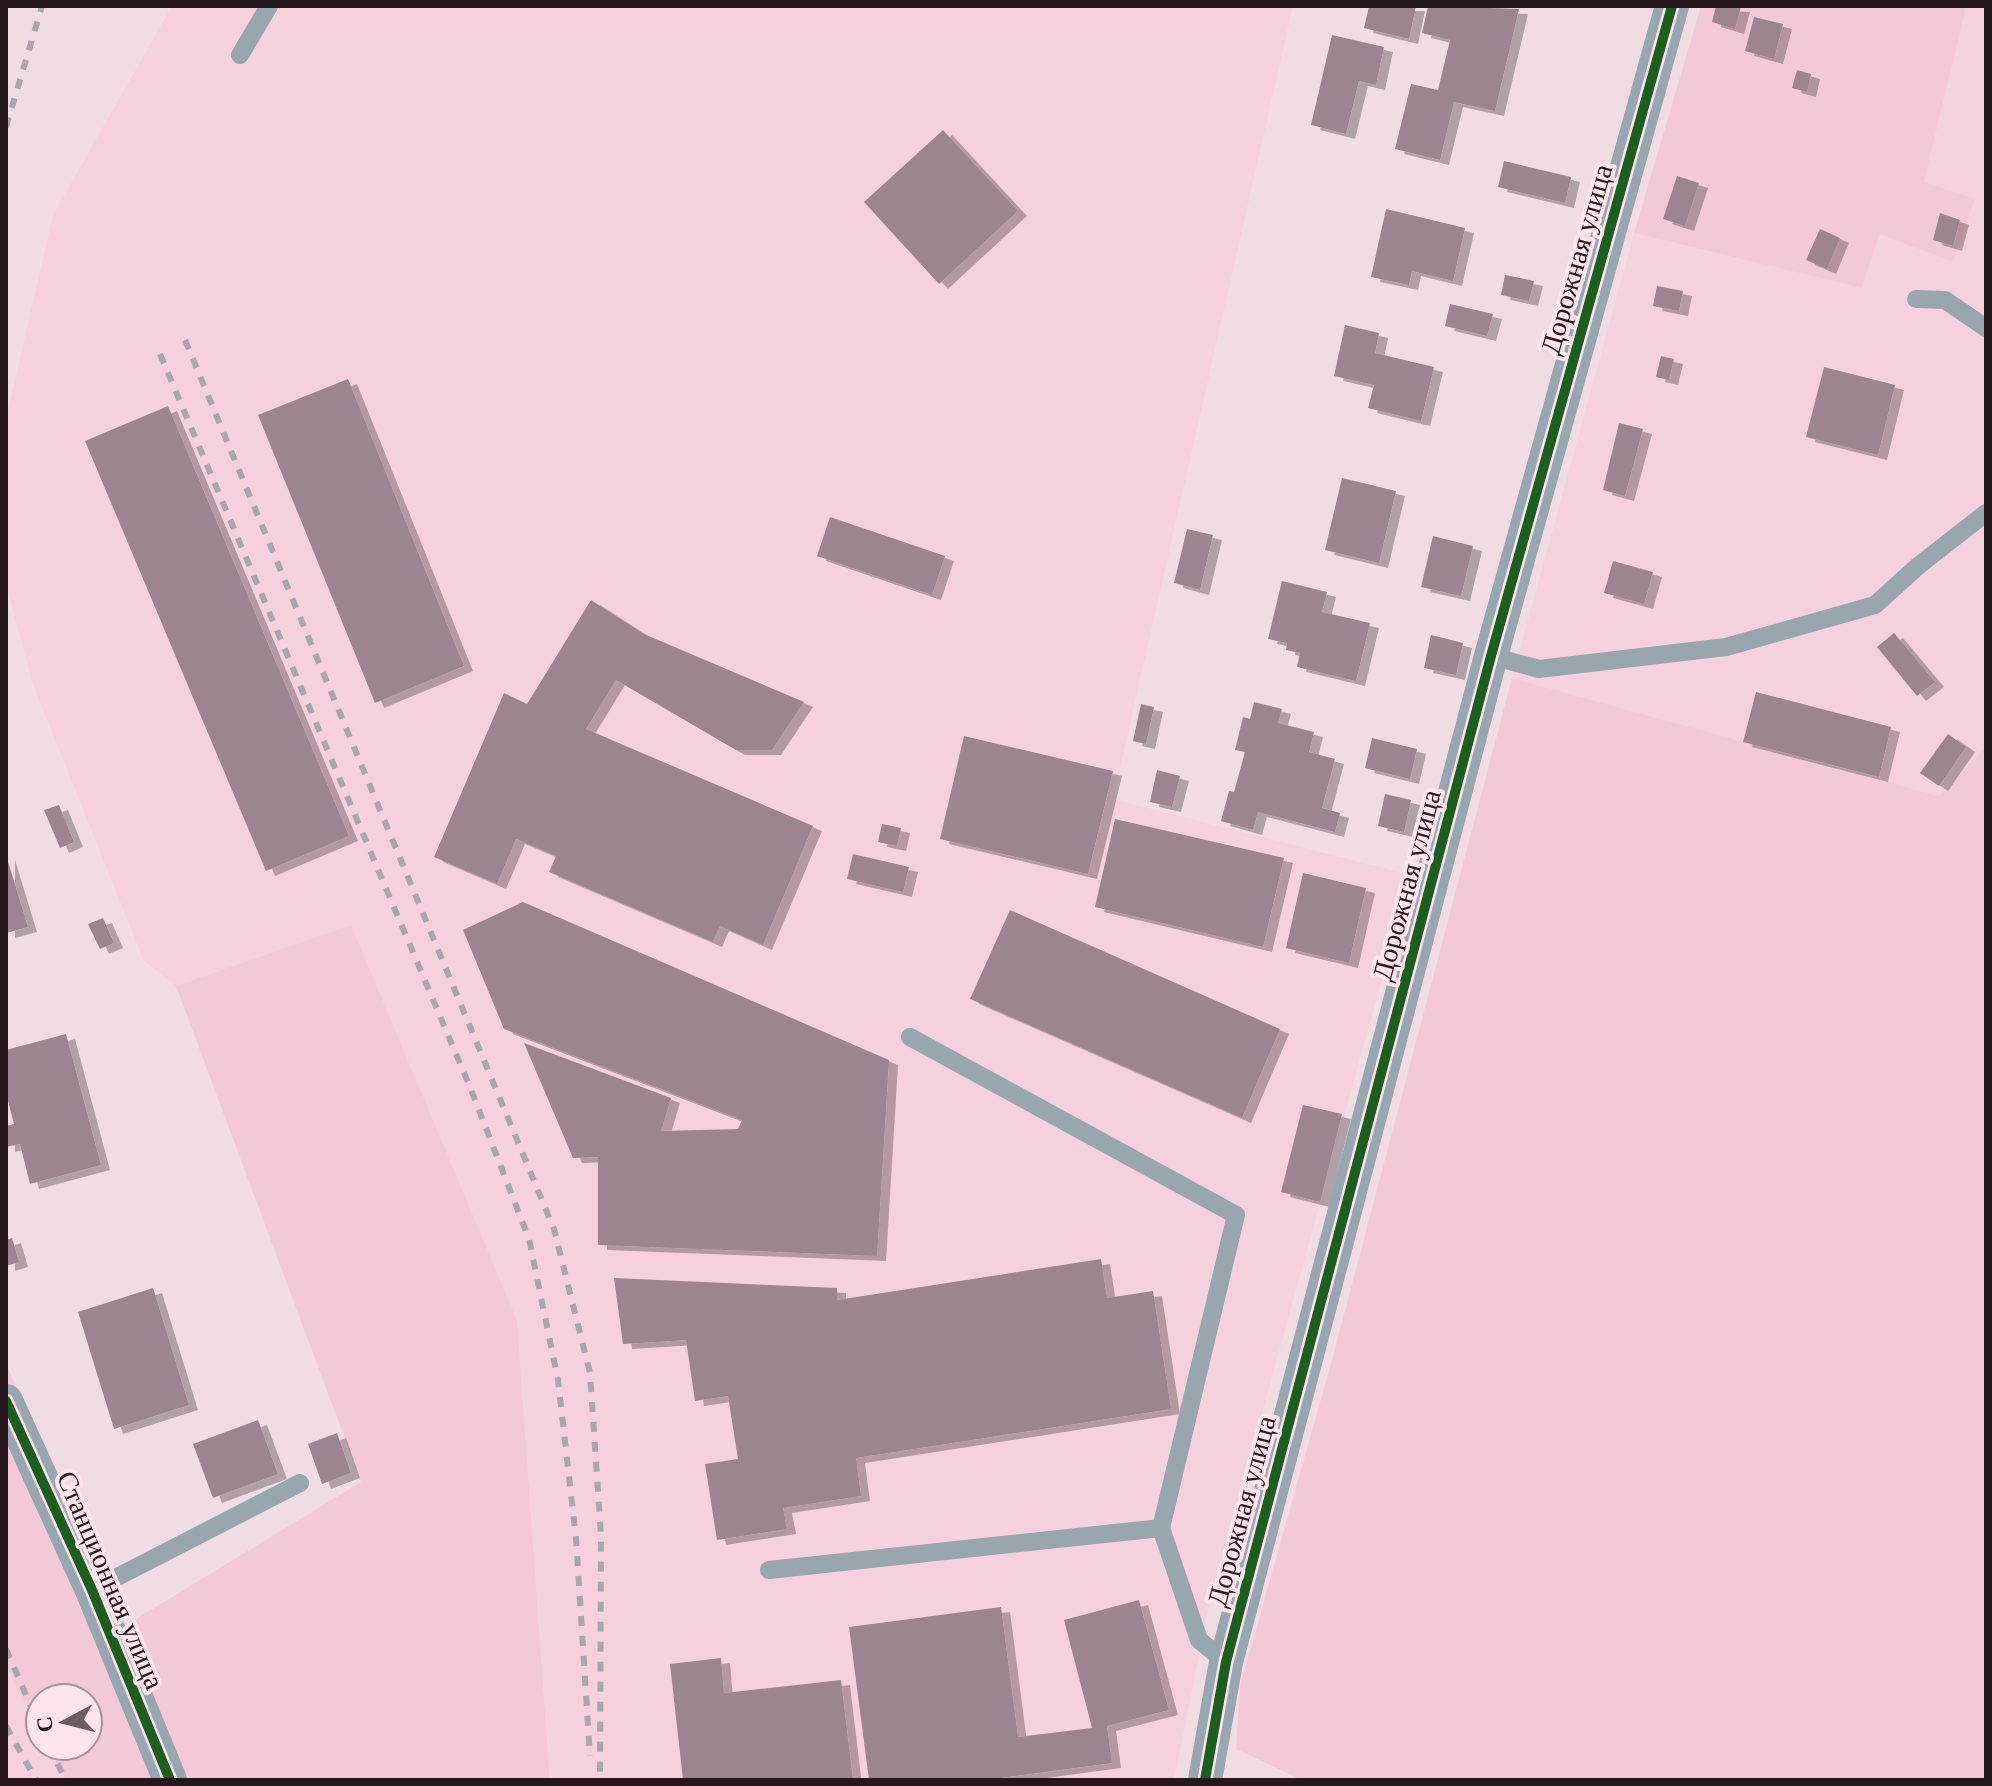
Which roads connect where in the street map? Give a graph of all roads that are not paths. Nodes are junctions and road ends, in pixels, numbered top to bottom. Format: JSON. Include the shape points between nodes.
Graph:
{"nodes":[{"id":1,"x":269,"y":6,"type":"edge"},
{"id":2,"x":1672,"y":6,"type":"edge"},
{"id":3,"x":240,"y":55,"type":"dead end"},
{"id":4,"x":1916,"y":299,"type":"dead end"},
{"id":5,"x":1986,"y":328,"type":"edge"},
{"id":6,"x":1986,"y":513,"type":"edge"},
{"id":7,"x":1491,"y":656,"type":"junction"},
{"id":8,"x":910,"y":1037,"type":"dead end"},
{"id":9,"x":6,"y":1401,"type":"edge"},
{"id":10,"x":300,"y":1483,"type":"dead end"},
{"id":11,"x":1161,"y":1528,"type":"junction"},
{"id":12,"x":769,"y":1570,"type":"dead end"},
{"id":13,"x":92,"y":1590,"type":"junction"},
{"id":14,"x":1226,"y":1662,"type":"junction"},
{"id":15,"x":170,"y":1780,"type":"edge"},
{"id":16,"x":1205,"y":1780,"type":"edge"}],
"edges":[{"from":1,"to":3,"type":"lane"},
{"from":2,"to":7,"type":"street","name":"Дорожная улица"},
{"from":4,"to":5,"type":"lane","via":[[1945,300]]},
{"from":6,"to":7,"type":"lane","via":[[1875,605],[1726,647],[1539,669]]},
{"from":7,"to":14,"type":"street","name":"Дорожная улица"},
{"from":8,"to":11,"type":"lane","via":[[1236,1215]]},
{"from":9,"to":13,"type":"street","name":"Станционная улица"},
{"from":10,"to":13,"type":"lane"},
{"from":11,"to":12,"type":"lane"},
{"from":11,"to":14,"type":"lane","via":[[1199,1640]]},
{"from":13,"to":15,"type":"street","name":"Станционная улица"},
{"from":14,"to":16,"type":"street","name":"Дорожная улица"}]}
